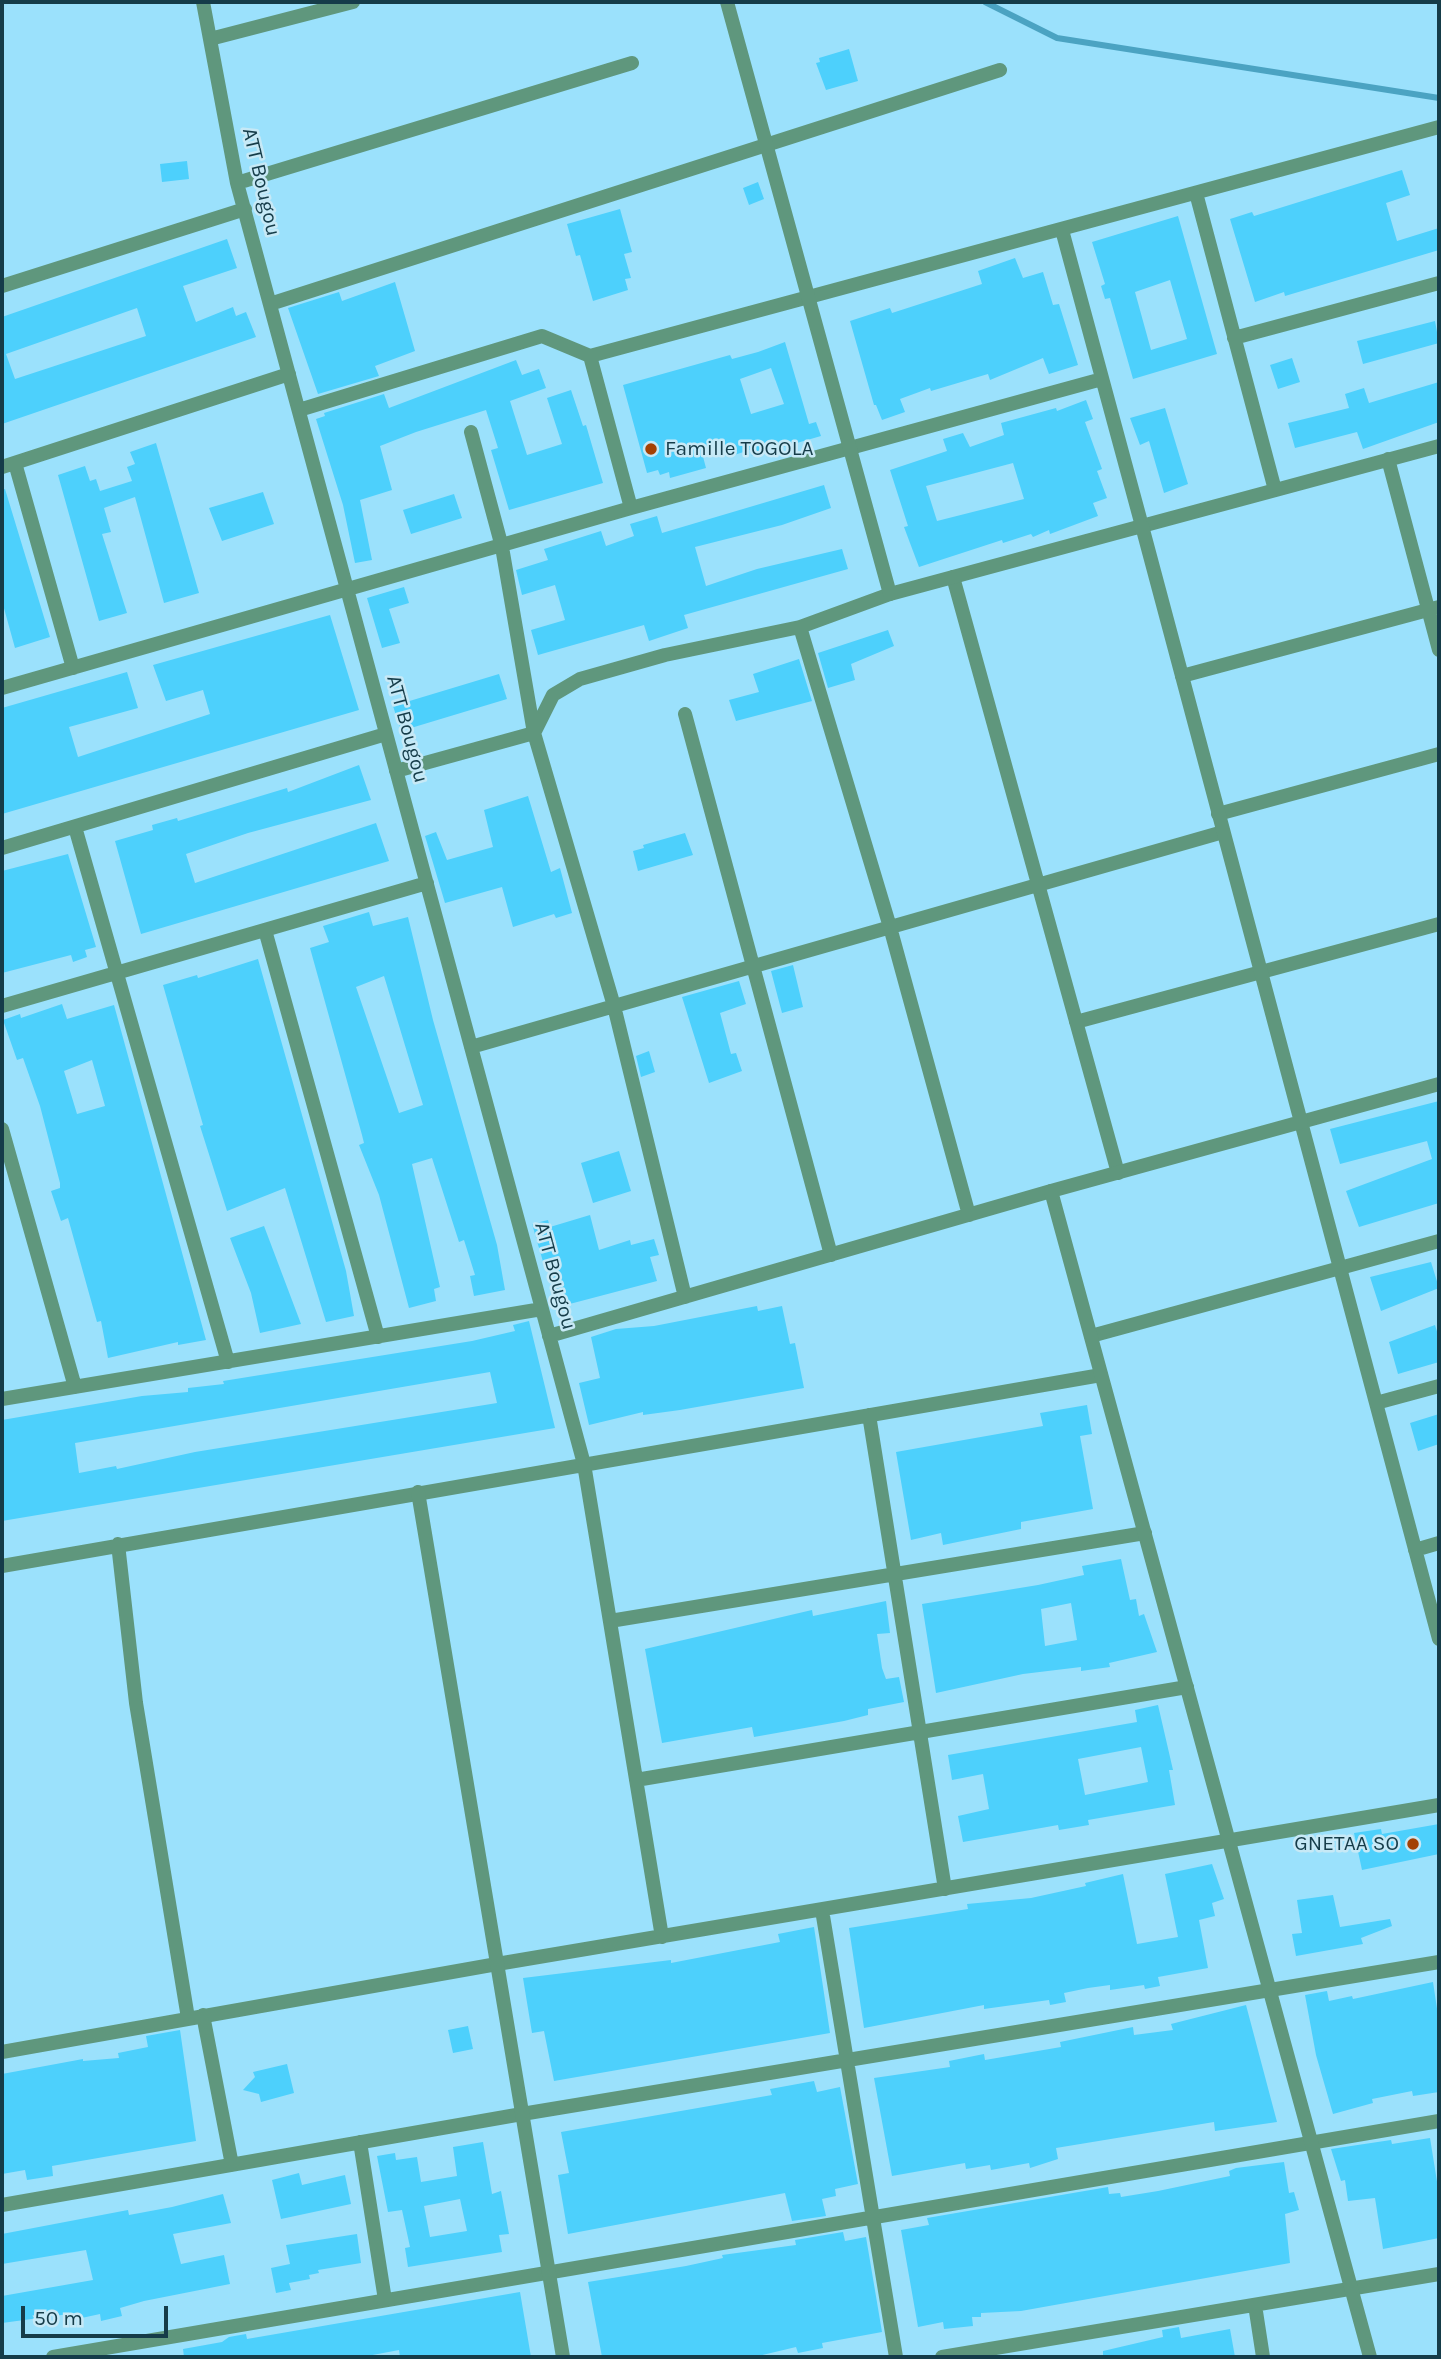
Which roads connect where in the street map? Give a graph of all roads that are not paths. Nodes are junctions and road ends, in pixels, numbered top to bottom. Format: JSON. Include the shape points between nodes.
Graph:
{"nodes":[{"id":1,"x":203,"y":2,"type":"edge"},
{"id":2,"x":353,"y":2,"type":"edge"},
{"id":3,"x":727,"y":2,"type":"edge"},
{"id":4,"x":210,"y":39,"type":"junction"},
{"id":5,"x":632,"y":63,"type":"dead end"},
{"id":6,"x":1000,"y":70,"type":"dead end"},
{"id":7,"x":1439,"y":127,"type":"edge"},
{"id":8,"x":766,"y":145,"type":"junction"},
{"id":9,"x":237,"y":183,"type":"junction"},
{"id":10,"x":1196,"y":193,"type":"junction"},
{"id":11,"x":244,"y":209,"type":"junction"},
{"id":12,"x":1062,"y":230,"type":"junction"},
{"id":13,"x":1439,"y":283,"type":"edge"},
{"id":14,"x":2,"y":286,"type":"edge"},
{"id":15,"x":809,"y":299,"type":"junction"},
{"id":16,"x":270,"y":304,"type":"junction"},
{"id":17,"x":1234,"y":338,"type":"junction"},
{"id":18,"x":590,"y":356,"type":"junction"},
{"id":19,"x":289,"y":374,"type":"junction"},
{"id":20,"x":1102,"y":379,"type":"junction"},
{"id":21,"x":299,"y":410,"type":"junction"},
{"id":22,"x":471,"y":432,"type":"dead end"},
{"id":23,"x":1439,"y":446,"type":"edge"},
{"id":24,"x":850,"y":449,"type":"junction"},
{"id":25,"x":1388,"y":459,"type":"junction"},
{"id":26,"x":8,"y":465,"type":"edge"},
{"id":27,"x":1275,"y":490,"type":"junction"},
{"id":28,"x":631,"y":508,"type":"junction"},
{"id":29,"x":1142,"y":526,"type":"junction"},
{"id":30,"x":502,"y":547,"type":"junction"},
{"id":31,"x":953,"y":577,"type":"junction"},
{"id":32,"x":348,"y":591,"type":"junction"},
{"id":33,"x":890,"y":594,"type":"junction"},
{"id":34,"x":1434,"y":608,"type":"edge"},
{"id":35,"x":800,"y":627,"type":"junction"},
{"id":36,"x":1439,"y":650,"type":"edge"},
{"id":37,"x":73,"y":668,"type":"junction"},
{"id":38,"x":1182,"y":676,"type":"junction"},
{"id":39,"x":2,"y":688,"type":"edge"},
{"id":40,"x":685,"y":714,"type":"dead end"},
{"id":41,"x":534,"y":733,"type":"junction"},
{"id":42,"x":386,"y":734,"type":"junction"},
{"id":43,"x":1439,"y":754,"type":"edge"},
{"id":44,"x":397,"y":771,"type":"junction"},
{"id":45,"x":1218,"y":814,"type":"junction"},
{"id":46,"x":75,"y":827,"type":"junction"},
{"id":47,"x":1223,"y":832,"type":"junction"},
{"id":48,"x":2,"y":848,"type":"edge"},
{"id":49,"x":427,"y":883,"type":"junction"},
{"id":50,"x":1038,"y":885,"type":"junction"},
{"id":51,"x":1439,"y":924,"type":"edge"},
{"id":52,"x":890,"y":927,"type":"junction"},
{"id":53,"x":265,"y":930,"type":"junction"},
{"id":54,"x":752,"y":967,"type":"junction"},
{"id":55,"x":1261,"y":972,"type":"junction"},
{"id":56,"x":117,"y":973,"type":"junction"},
{"id":57,"x":2,"y":1006,"type":"edge"},
{"id":58,"x":614,"y":1006,"type":"junction"},
{"id":59,"x":1076,"y":1022,"type":"junction"},
{"id":60,"x":471,"y":1047,"type":"junction"},
{"id":61,"x":1439,"y":1084,"type":"edge"},
{"id":62,"x":1301,"y":1122,"type":"junction"},
{"id":63,"x":2,"y":1129,"type":"edge"},
{"id":64,"x":1118,"y":1173,"type":"junction"},
{"id":65,"x":1051,"y":1191,"type":"junction"},
{"id":66,"x":969,"y":1215,"type":"junction"},
{"id":67,"x":1439,"y":1241,"type":"edge"},
{"id":68,"x":831,"y":1255,"type":"junction"},
{"id":69,"x":1340,"y":1268,"type":"junction"},
{"id":70,"x":685,"y":1297,"type":"junction"},
{"id":71,"x":542,"y":1309,"type":"junction"},
{"id":72,"x":549,"y":1336,"type":"junction"},
{"id":73,"x":1091,"y":1336,"type":"junction"},
{"id":74,"x":379,"y":1337,"type":"junction"},
{"id":75,"x":228,"y":1362,"type":"junction"},
{"id":76,"x":1101,"y":1375,"type":"junction"},
{"id":77,"x":1439,"y":1386,"type":"edge"},
{"id":78,"x":75,"y":1387,"type":"junction"},
{"id":79,"x":2,"y":1399,"type":"edge"},
{"id":80,"x":1376,"y":1403,"type":"junction"},
{"id":81,"x":869,"y":1415,"type":"junction"},
{"id":82,"x":584,"y":1464,"type":"junction"},
{"id":83,"x":418,"y":1492,"type":"junction"},
{"id":84,"x":1145,"y":1533,"type":"junction"},
{"id":85,"x":1439,"y":1543,"type":"edge"},
{"id":86,"x":118,"y":1544,"type":"junction"},
{"id":87,"x":1415,"y":1550,"type":"junction"},
{"id":88,"x":2,"y":1566,"type":"edge"},
{"id":89,"x":895,"y":1574,"type":"junction"},
{"id":90,"x":610,"y":1621,"type":"junction"},
{"id":91,"x":1439,"y":1639,"type":"edge"},
{"id":92,"x":1187,"y":1687,"type":"junction"},
{"id":93,"x":920,"y":1732,"type":"junction"},
{"id":94,"x":636,"y":1780,"type":"junction"},
{"id":95,"x":1439,"y":1804,"type":"edge"},
{"id":96,"x":1229,"y":1840,"type":"junction"},
{"id":97,"x":945,"y":1889,"type":"junction"},
{"id":98,"x":822,"y":1910,"type":"junction"},
{"id":99,"x":662,"y":1937,"type":"junction"},
{"id":100,"x":1439,"y":1962,"type":"edge"},
{"id":101,"x":497,"y":1964,"type":"junction"},
{"id":102,"x":1269,"y":1990,"type":"junction"},
{"id":103,"x":203,"y":2015,"type":"junction"},
{"id":104,"x":188,"y":2018,"type":"junction"},
{"id":105,"x":2,"y":2052,"type":"edge"},
{"id":106,"x":847,"y":2061,"type":"junction"},
{"id":107,"x":522,"y":2115,"type":"junction"},
{"id":108,"x":1439,"y":2122,"type":"edge"},
{"id":109,"x":360,"y":2142,"type":"junction"},
{"id":110,"x":1311,"y":2143,"type":"junction"},
{"id":111,"x":232,"y":2165,"type":"junction"},
{"id":112,"x":2,"y":2206,"type":"edge"},
{"id":113,"x":873,"y":2217,"type":"junction"},
{"id":114,"x":548,"y":2271,"type":"junction"},
{"id":115,"x":1439,"y":2274,"type":"edge"},
{"id":116,"x":1351,"y":2288,"type":"junction"},
{"id":117,"x":385,"y":2300,"type":"junction"},
{"id":118,"x":1255,"y":2305,"type":"junction"},
{"id":119,"x":104,"y":2352,"type":"edge"},
{"id":120,"x":53,"y":2357,"type":"edge"},
{"id":121,"x":562,"y":2357,"type":"edge"},
{"id":122,"x":897,"y":2357,"type":"edge"},
{"id":123,"x":942,"y":2357,"type":"edge"},
{"id":124,"x":1263,"y":2357,"type":"edge"},
{"id":125,"x":1370,"y":2357,"type":"edge"}],
"edges":[{"from":1,"to":4,"type":"street","name":"ATT Bougou"},
{"from":2,"to":4,"type":"street"},
{"from":3,"to":8,"type":"street"},
{"from":4,"to":9,"type":"street","name":"ATT Bougou"},
{"from":5,"to":9,"type":"street"},
{"from":6,"to":8,"type":"street"},
{"from":7,"to":10,"type":"street"},
{"from":8,"to":15,"type":"street"},
{"from":8,"to":16,"type":"street"},
{"from":9,"to":11,"type":"street","name":"ATT Bougou"},
{"from":10,"to":12,"type":"street"},
{"from":10,"to":17,"type":"street"},
{"from":11,"to":14,"type":"street"},
{"from":11,"to":16,"type":"street","name":"ATT Bougou"},
{"from":12,"to":15,"type":"street"},
{"from":12,"to":20,"type":"street"},
{"from":13,"to":17,"type":"street"},
{"from":15,"to":18,"type":"street"},
{"from":15,"to":24,"type":"street"},
{"from":16,"to":19,"type":"street","name":"ATT Bougou"},
{"from":17,"to":27,"type":"street"},
{"from":18,"to":21,"type":"street","via":[[542,336]]},
{"from":18,"to":28,"type":"street"},
{"from":19,"to":21,"type":"street","name":"ATT Bougou"},
{"from":19,"to":26,"type":"street"},
{"from":20,"to":24,"type":"street"},
{"from":20,"to":29,"type":"street"},
{"from":21,"to":32,"type":"street","name":"ATT Bougou"},
{"from":22,"to":30,"type":"street"},
{"from":23,"to":25,"type":"street"},
{"from":24,"to":28,"type":"street"},
{"from":24,"to":33,"type":"street"},
{"from":25,"to":27,"type":"street"},
{"from":25,"to":34,"type":"street"},
{"from":26,"to":37,"type":"street"},
{"from":27,"to":29,"type":"street"},
{"from":28,"to":30,"type":"street"},
{"from":29,"to":31,"type":"street"},
{"from":29,"to":38,"type":"street"},
{"from":30,"to":32,"type":"street"},
{"from":30,"to":41,"type":"street"},
{"from":31,"to":33,"type":"street"},
{"from":31,"to":50,"type":"street"},
{"from":32,"to":37,"type":"street"},
{"from":32,"to":42,"type":"street","name":"ATT Bougou"},
{"from":33,"to":35,"type":"street"},
{"from":34,"to":36,"type":"street"},
{"from":34,"to":38,"type":"street"},
{"from":35,"to":41,"type":"street","via":[[665,655],[580,679],[553,695]]},
{"from":35,"to":52,"type":"street"},
{"from":37,"to":39,"type":"street"},
{"from":38,"to":45,"type":"street"},
{"from":40,"to":54,"type":"street"},
{"from":41,"to":44,"type":"street"},
{"from":41,"to":58,"type":"street"},
{"from":42,"to":44,"type":"street","name":"ATT Bougou"},
{"from":42,"to":46,"type":"street"},
{"from":43,"to":45,"type":"street"},
{"from":44,"to":49,"type":"street","name":"ATT Bougou"},
{"from":45,"to":47,"type":"street"},
{"from":46,"to":48,"type":"street"},
{"from":46,"to":56,"type":"street"},
{"from":47,"to":50,"type":"street"},
{"from":47,"to":55,"type":"street"},
{"from":49,"to":53,"type":"street"},
{"from":49,"to":60,"type":"street","name":"ATT Bougou"},
{"from":50,"to":52,"type":"street"},
{"from":50,"to":59,"type":"street"},
{"from":51,"to":55,"type":"street"},
{"from":52,"to":54,"type":"street"},
{"from":52,"to":66,"type":"street"},
{"from":53,"to":56,"type":"street"},
{"from":53,"to":74,"type":"street"},
{"from":54,"to":58,"type":"street"},
{"from":54,"to":68,"type":"street"},
{"from":55,"to":59,"type":"street"},
{"from":55,"to":62,"type":"street"},
{"from":56,"to":57,"type":"street"},
{"from":56,"to":75,"type":"street"},
{"from":58,"to":60,"type":"street"},
{"from":58,"to":70,"type":"street"},
{"from":59,"to":64,"type":"street"},
{"from":60,"to":71,"type":"street","name":"ATT Bougou"},
{"from":61,"to":62,"type":"street"},
{"from":62,"to":64,"type":"street"},
{"from":62,"to":69,"type":"street"},
{"from":63,"to":78,"type":"street"},
{"from":64,"to":65,"type":"street"},
{"from":65,"to":66,"type":"street"},
{"from":65,"to":73,"type":"street"},
{"from":66,"to":68,"type":"street"},
{"from":67,"to":69,"type":"street"},
{"from":68,"to":70,"type":"street"},
{"from":69,"to":73,"type":"street"},
{"from":69,"to":80,"type":"street"},
{"from":70,"to":72,"type":"street"},
{"from":71,"to":72,"type":"street","name":"ATT Bougou"},
{"from":71,"to":74,"type":"street"},
{"from":72,"to":82,"type":"street","name":"ATT Bougou"},
{"from":73,"to":76,"type":"street"},
{"from":74,"to":75,"type":"street"},
{"from":75,"to":78,"type":"street"},
{"from":76,"to":81,"type":"street"},
{"from":76,"to":84,"type":"street"},
{"from":77,"to":80,"type":"street"},
{"from":78,"to":79,"type":"street"},
{"from":80,"to":87,"type":"street"},
{"from":81,"to":82,"type":"street"},
{"from":81,"to":89,"type":"street"},
{"from":82,"to":83,"type":"street"},
{"from":82,"to":90,"type":"street","name":"ATT Bougou"},
{"from":83,"to":86,"type":"street"},
{"from":83,"to":101,"type":"street"},
{"from":84,"to":89,"type":"street"},
{"from":84,"to":92,"type":"street"},
{"from":85,"to":87,"type":"street"},
{"from":86,"to":88,"type":"street"},
{"from":86,"to":104,"type":"street","via":[[136,1703]]},
{"from":87,"to":91,"type":"street"},
{"from":89,"to":90,"type":"street"},
{"from":89,"to":93,"type":"street"},
{"from":90,"to":94,"type":"street","name":"ATT Bougou"},
{"from":92,"to":93,"type":"street"},
{"from":92,"to":96,"type":"street"},
{"from":93,"to":94,"type":"street"},
{"from":93,"to":97,"type":"street"},
{"from":94,"to":99,"type":"street","name":"ATT Bougou"},
{"from":95,"to":96,"type":"street"},
{"from":96,"to":97,"type":"street"},
{"from":96,"to":102,"type":"street"},
{"from":97,"to":98,"type":"street"},
{"from":98,"to":99,"type":"street"},
{"from":98,"to":106,"type":"street"},
{"from":99,"to":101,"type":"street"},
{"from":100,"to":102,"type":"street"},
{"from":101,"to":103,"type":"street"},
{"from":101,"to":107,"type":"street"},
{"from":102,"to":106,"type":"street"},
{"from":102,"to":110,"type":"street"},
{"from":103,"to":104,"type":"street"},
{"from":103,"to":111,"type":"street"},
{"from":104,"to":105,"type":"street"},
{"from":106,"to":107,"type":"street"},
{"from":106,"to":113,"type":"street"},
{"from":107,"to":109,"type":"street"},
{"from":107,"to":114,"type":"street"},
{"from":108,"to":110,"type":"street"},
{"from":109,"to":111,"type":"street"},
{"from":109,"to":117,"type":"street"},
{"from":110,"to":113,"type":"street"},
{"from":110,"to":116,"type":"street"},
{"from":111,"to":112,"type":"street"},
{"from":113,"to":114,"type":"street"},
{"from":113,"to":122,"type":"street"},
{"from":114,"to":117,"type":"street"},
{"from":114,"to":121,"type":"street"},
{"from":115,"to":116,"type":"street"},
{"from":116,"to":118,"type":"street"},
{"from":116,"to":125,"type":"street"},
{"from":117,"to":119,"type":"street"},
{"from":118,"to":123,"type":"street"},
{"from":118,"to":124,"type":"street"},
{"from":119,"to":120,"type":"street"}]}
